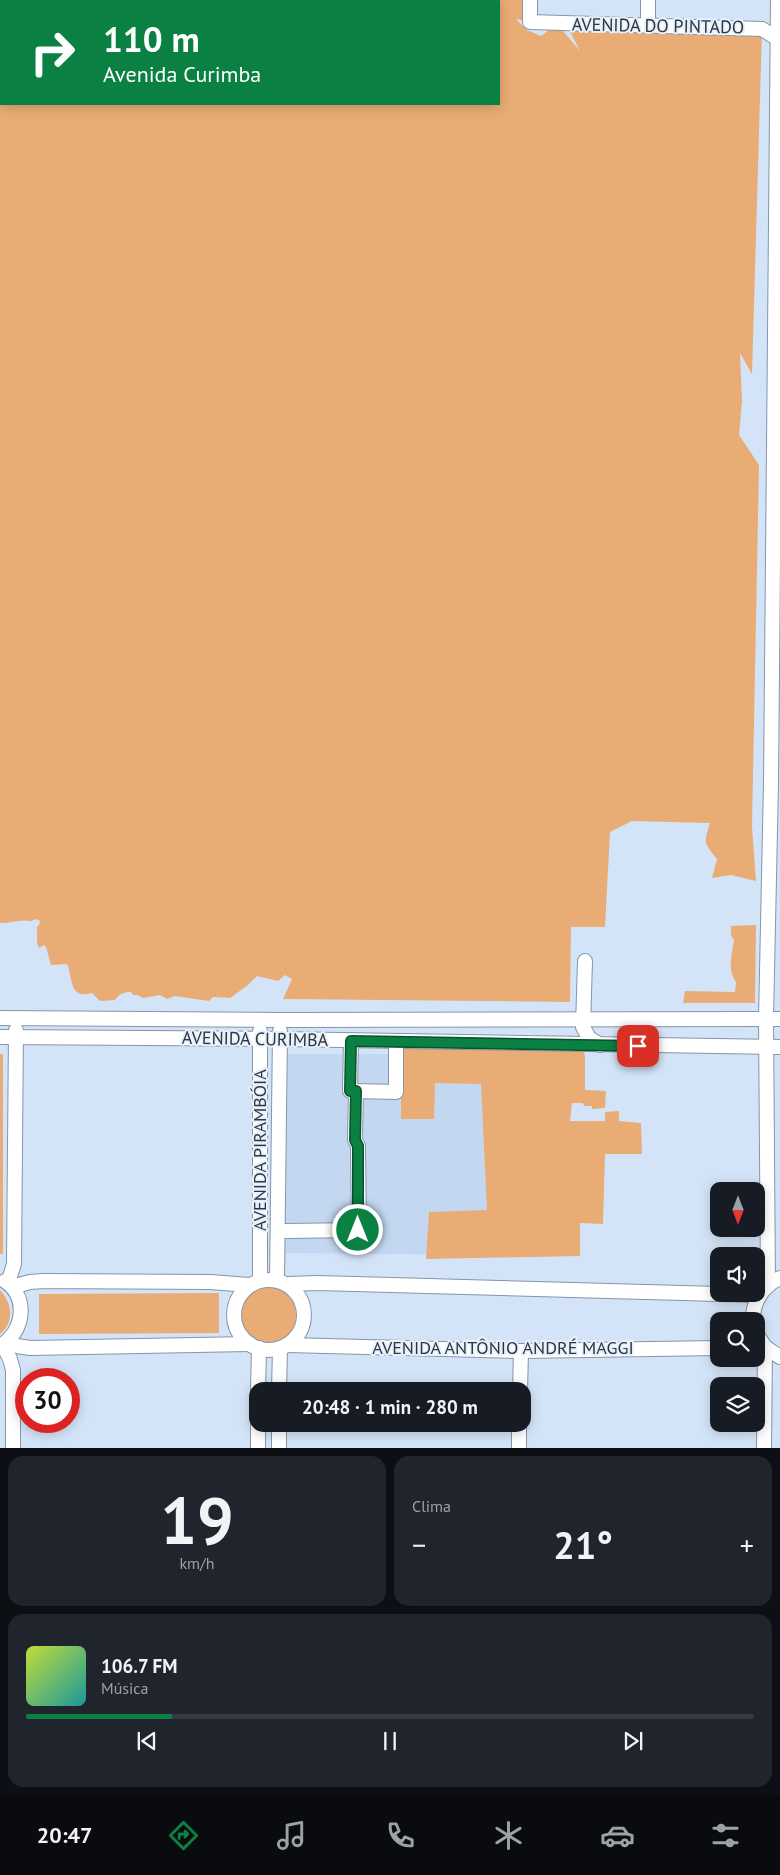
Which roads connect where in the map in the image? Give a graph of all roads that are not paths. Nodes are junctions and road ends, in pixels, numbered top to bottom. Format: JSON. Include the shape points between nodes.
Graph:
{"nodes":[{"id":1,"x":530,"y":0,"type":"edge"},
{"id":2,"x":648,"y":0,"type":"edge"},
{"id":3,"x":778,"y":0,"type":"edge"},
{"id":4,"x":648,"y":26,"type":"junction"},
{"id":5,"x":779,"y":39,"type":"edge"},
{"id":6,"x":778,"y":298,"type":"edge"},
{"id":7,"x":777,"y":542,"type":"edge"},
{"id":8,"x":777,"y":783,"type":"edge"},
{"id":9,"x":0,"y":1018,"type":"edge"},
{"id":10,"x":16,"y":1018,"type":"junction"},
{"id":11,"x":773,"y":1019,"type":"edge"},
{"id":12,"x":260,"y":1020,"type":"junction"},
{"id":13,"x":280,"y":1020,"type":"junction"},
{"id":14,"x":554,"y":1020,"type":"junction"},
{"id":15,"x":583,"y":1020,"type":"junction"},
{"id":16,"x":0,"y":1037,"type":"edge"},
{"id":17,"x":16,"y":1037,"type":"junction"},
{"id":18,"x":260,"y":1039,"type":"junction"},
{"id":19,"x":280,"y":1039,"type":"junction"},
{"id":20,"x":351,"y":1041,"type":"junction"},
{"id":21,"x":396,"y":1041,"type":"junction"},
{"id":22,"x":601,"y":1045,"type":"junction"},
{"id":23,"x":773,"y":1048,"type":"edge"},
{"id":24,"x":356,"y":1091,"type":"junction"},
{"id":25,"x":285,"y":1231,"type":"dead end"},
{"id":26,"x":765,"y":1263,"type":"edge"},
{"id":27,"x":780,"y":1278,"type":"edge"},
{"id":28,"x":7,"y":1282,"type":"edge"},
{"id":29,"x":282,"y":1282,"type":"junction"},
{"id":30,"x":255,"y":1283,"type":"junction"},
{"id":31,"x":765,"y":1289,"type":"edge"},
{"id":32,"x":710,"y":1294,"type":"edge"},
{"id":33,"x":4,"y":1344,"type":"edge"},
{"id":34,"x":254,"y":1346,"type":"junction"},
{"id":35,"x":283,"y":1347,"type":"junction"},
{"id":36,"x":710,"y":1348,"type":"edge"},
{"id":37,"x":765,"y":1349,"type":"edge"},
{"id":38,"x":521,"y":1351,"type":"junction"},
{"id":39,"x":780,"y":1357,"type":"edge"},
{"id":40,"x":762,"y":1367,"type":"edge"},
{"id":41,"x":257,"y":1382,"type":"edge"},
{"id":42,"x":280,"y":1382,"type":"edge"},
{"id":43,"x":520,"y":1382,"type":"edge"},
{"id":44,"x":258,"y":1432,"type":"edge"},
{"id":45,"x":279,"y":1432,"type":"edge"},
{"id":46,"x":519,"y":1432,"type":"edge"},
{"id":47,"x":13,"y":1448,"type":"edge"},
{"id":48,"x":258,"y":1448,"type":"edge"},
{"id":49,"x":278,"y":1448,"type":"edge"},
{"id":50,"x":519,"y":1448,"type":"edge"},
{"id":51,"x":764,"y":1448,"type":"edge"}],
"edges":[{"from":1,"to":4,"type":"street","name":"AVENIDA DO PINTADO","via":[[530,22]]},
{"from":2,"to":4,"type":"street"},
{"from":3,"to":5,"type":"street"},
{"from":4,"to":5,"type":"street","name":"AVENIDA DO PINTADO","via":[[762,29]]},
{"from":5,"to":6,"type":"street"},
{"from":6,"to":7,"type":"street"},
{"from":7,"to":8,"type":"street"},
{"from":8,"to":11,"type":"street"},
{"from":9,"to":10,"type":"street","name":"AVENIDA CURIMBA"},
{"from":10,"to":12,"type":"street","name":"AVENIDA CURIMBA"},
{"from":10,"to":17,"type":"street"},
{"from":11,"to":15,"type":"street","name":"AVENIDA CURIMBA"},
{"from":11,"to":23,"type":"street"},
{"from":12,"to":13,"type":"street","name":"AVENIDA CURIMBA"},
{"from":12,"to":18,"type":"street","name":"AVENIDA PIRAMBÓIA"},
{"from":13,"to":14,"type":"street","name":"AVENIDA CURIMBA"},
{"from":13,"to":19,"type":"street","name":"AVENIDA PIRAMBÓIA"},
{"from":14,"to":15,"type":"street","name":"AVENIDA CURIMBA"},
{"from":14,"to":15,"type":"street","via":[[575,1010],[581,961]]},
{"from":15,"to":22,"type":"street","via":[[589,1038]]},
{"from":16,"to":17,"type":"street","name":"AVENIDA CURIMBA"},
{"from":17,"to":18,"type":"street","name":"AVENIDA CURIMBA"},
{"from":17,"to":28,"type":"street","via":[[14,1264]]},
{"from":18,"to":19,"type":"street","name":"AVENIDA CURIMBA"},
{"from":18,"to":30,"type":"street","name":"AVENIDA PIRAMBÓIA"},
{"from":19,"to":20,"type":"street","name":"AVENIDA CURIMBA"},
{"from":19,"to":29,"type":"street","name":"AVENIDA PIRAMBÓIA"},
{"from":20,"to":21,"type":"street","name":"AVENIDA CURIMBA"},
{"from":20,"to":24,"type":"street","via":[[350,1091]]},
{"from":21,"to":22,"type":"street","name":"AVENIDA CURIMBA"},
{"from":21,"to":24,"type":"street","via":[[396,1092]]},
{"from":22,"to":23,"type":"street","name":"AVENIDA CURIMBA"},
{"from":23,"to":26,"type":"street"},
{"from":24,"to":25,"type":"street","via":[[358,1230]]},
{"from":27,"to":31,"type":"street"},
{"from":28,"to":30,"type":"street"},
{"from":28,"to":33,"type":"street","via":[[20,1301],[21,1314],[15,1334]]},
{"from":29,"to":30,"type":"street"},
{"from":29,"to":32,"type":"street"},
{"from":29,"to":35,"type":"street","via":[[297,1292],[305,1314],[299,1334]]},
{"from":30,"to":34,"type":"street","via":[[241,1293],[234,1318],[239,1333]]},
{"from":33,"to":34,"type":"street","name":"AVENIDA ANTÔNIO ANDRÉ MAGGI","via":[[30,1348]]},
{"from":33,"to":47,"type":"street","via":[[13,1370]]},
{"from":34,"to":35,"type":"street","name":"AVENIDA ANTÔNIO ANDRÉ MAGGI","via":[[273,1350]]},
{"from":34,"to":41,"type":"street"},
{"from":35,"to":38,"type":"street","name":"AVENIDA ANTÔNIO ANDRÉ MAGGI"},
{"from":35,"to":42,"type":"street"},
{"from":36,"to":38,"type":"street","name":"AVENIDA ANTÔNIO ANDRÉ MAGGI"},
{"from":37,"to":39,"type":"street"},
{"from":38,"to":43,"type":"street"},
{"from":40,"to":51,"type":"street"},
{"from":44,"to":48,"type":"street"},
{"from":45,"to":49,"type":"street"},
{"from":46,"to":50,"type":"street"}]}
